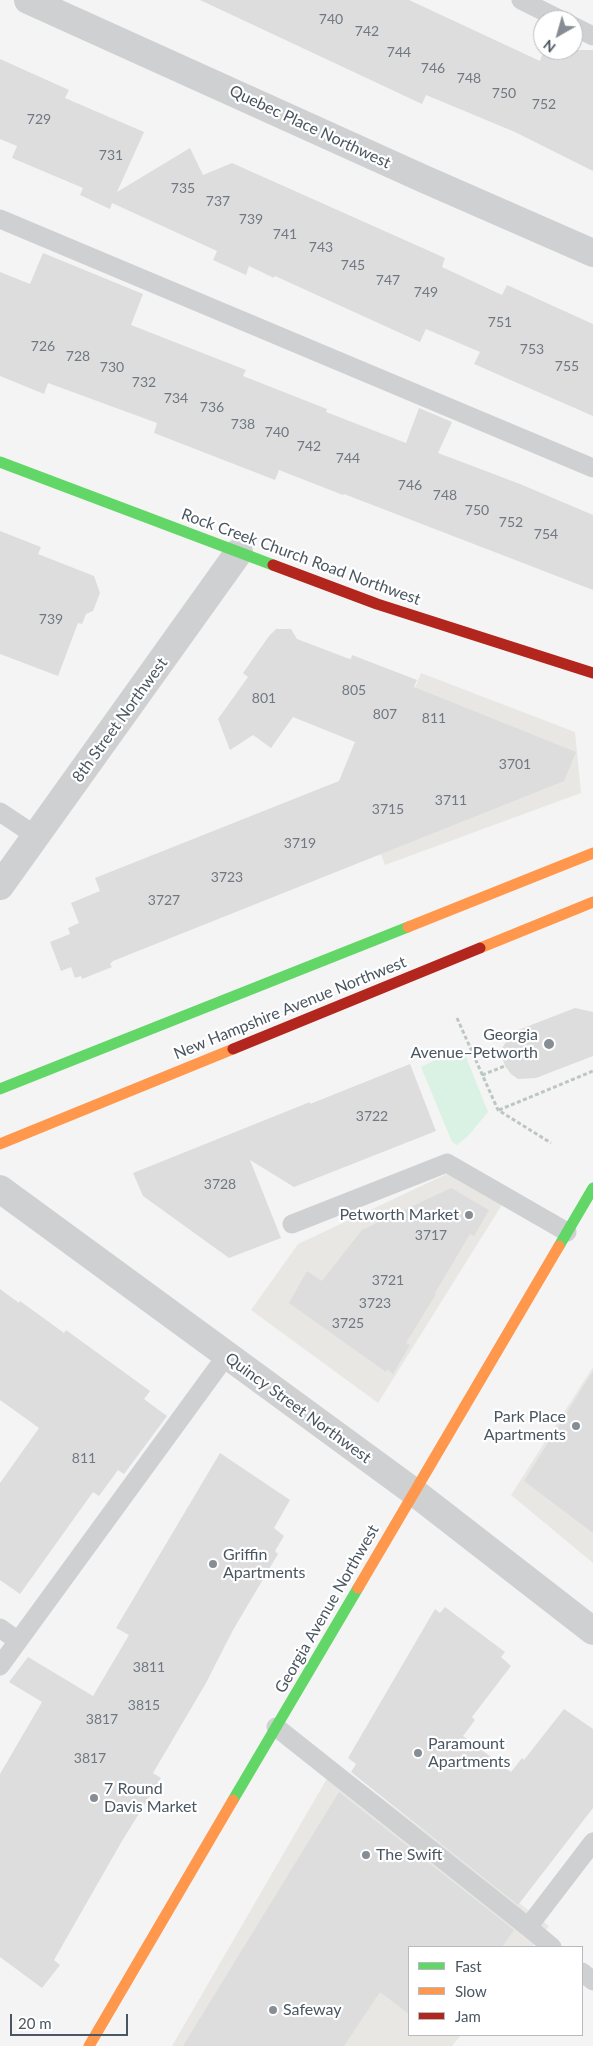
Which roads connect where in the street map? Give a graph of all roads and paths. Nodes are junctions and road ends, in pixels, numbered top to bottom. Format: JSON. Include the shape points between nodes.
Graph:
{"nodes":[{"id":1,"x":28,"y":0,"type":"edge"},
{"id":2,"x":521,"y":0,"type":"edge"},
{"id":3,"x":541,"y":10,"type":"edge"},
{"id":4,"x":0,"y":219,"type":"edge"},
{"id":5,"x":593,"y":253,"type":"edge"},
{"id":6,"x":0,"y":462,"type":"edge"},
{"id":7,"x":593,"y":468,"type":"edge"},
{"id":8,"x":239,"y":552,"type":"junction"},
{"id":9,"x":593,"y":673,"type":"edge"},
{"id":10,"x":0,"y":812,"type":"edge"},
{"id":11,"x":36,"y":836,"type":"junction"},
{"id":12,"x":593,"y":853,"type":"edge"},
{"id":13,"x":0,"y":886,"type":"edge"},
{"id":14,"x":593,"y":902,"type":"edge"},
{"id":15,"x":458,"y":1018,"type":"dead end"},
{"id":16,"x":505,"y":1066,"type":"dead end"},
{"id":17,"x":593,"y":1071,"type":"edge"},
{"id":18,"x":482,"y":1075,"type":"junction"},
{"id":19,"x":0,"y":1089,"type":"edge"},
{"id":20,"x":498,"y":1110,"type":"junction"},
{"id":21,"x":0,"y":1144,"type":"edge"},
{"id":22,"x":551,"y":1144,"type":"dead end"},
{"id":23,"x":593,"y":1188,"type":"edge"},
{"id":24,"x":0,"y":1189,"type":"edge"},
{"id":25,"x":292,"y":1224,"type":"dead end"},
{"id":26,"x":567,"y":1232,"type":"junction"},
{"id":27,"x":226,"y":1356,"type":"junction"},
{"id":28,"x":414,"y":1492,"type":"junction"},
{"id":29,"x":0,"y":1628,"type":"edge"},
{"id":30,"x":593,"y":1631,"type":"edge"},
{"id":31,"x":18,"y":1642,"type":"junction"},
{"id":32,"x":0,"y":1666,"type":"edge"},
{"id":33,"x":276,"y":1727,"type":"junction"},
{"id":34,"x":593,"y":1842,"type":"edge"},
{"id":35,"x":528,"y":1927,"type":"junction"},
{"id":36,"x":551,"y":1946,"type":"edge"},
{"id":37,"x":583,"y":1973,"type":"edge"},
{"id":38,"x":593,"y":1981,"type":"edge"},
{"id":39,"x":89,"y":2046,"type":"edge"}],
"edges":[{"from":1,"to":5,"type":"street","name":"Quebec Place Northwest"},
{"from":2,"to":3,"type":"lane"},
{"from":4,"to":7,"type":"lane"},
{"from":6,"to":8,"type":"main road","name":"Rock Creek Church Road Northwest"},
{"from":8,"to":9,"type":"main road","name":"Rock Creek Church Road Northwest","via":[[377,604]]},
{"from":8,"to":11,"type":"street","name":"8th Street Northwest"},
{"from":10,"to":11,"type":"lane"},
{"from":11,"to":13,"type":"street","name":"8th Street Northwest"},
{"from":12,"to":19,"type":"main road","name":"New Hampshire Avenue Northwest"},
{"from":14,"to":21,"type":"main road","name":"New Hampshire Avenue Northwest"},
{"from":15,"to":18,"type":"path"},
{"from":16,"to":18,"type":"path"},
{"from":17,"to":20,"type":"path"},
{"from":18,"to":20,"type":"path"},
{"from":20,"to":22,"type":"path"},
{"from":23,"to":26,"type":"main road","name":"Georgia Avenue Northwest"},
{"from":24,"to":27,"type":"street","name":"Quincy Street Northwest"},
{"from":25,"to":26,"type":"lane","via":[[447,1163]]},
{"from":26,"to":28,"type":"main road","name":"Georgia Avenue Northwest"},
{"from":27,"to":28,"type":"street","name":"Quincy Street Northwest"},
{"from":27,"to":31,"type":"lane"},
{"from":28,"to":30,"type":"street","name":"Quincy Street Northwest"},
{"from":28,"to":33,"type":"main road","name":"Georgia Avenue Northwest"},
{"from":29,"to":31,"type":"lane"},
{"from":31,"to":32,"type":"lane"},
{"from":33,"to":35,"type":"lane"},
{"from":33,"to":39,"type":"main road","name":"Georgia Avenue Northwest"},
{"from":34,"to":35,"type":"lane"},
{"from":35,"to":36,"type":"lane"},
{"from":37,"to":38,"type":"lane"}]}
